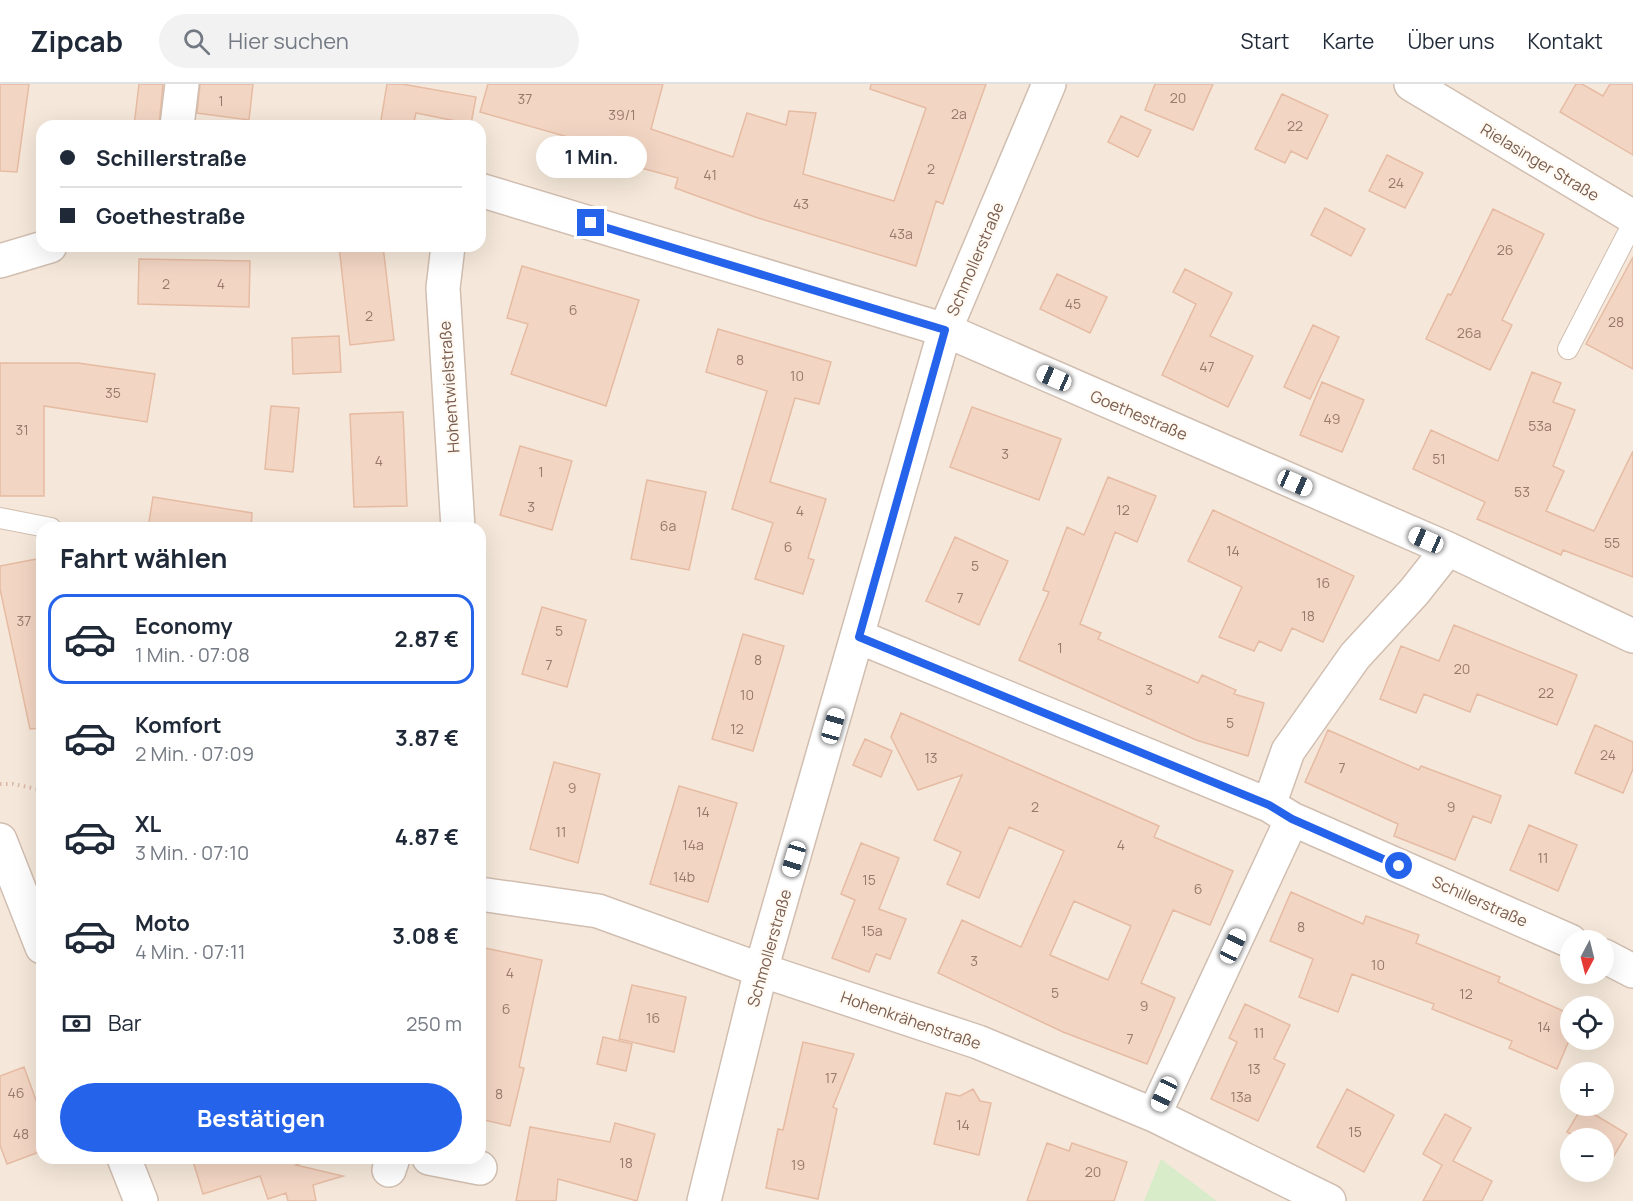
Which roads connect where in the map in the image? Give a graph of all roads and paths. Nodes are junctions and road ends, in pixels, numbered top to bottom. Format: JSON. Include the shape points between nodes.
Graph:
{"nodes":[{"id":1,"x":182,"y":84,"type":"edge"},
{"id":2,"x":1048,"y":84,"type":"edge"},
{"id":3,"x":1411,"y":84,"type":"edge"},
{"id":4,"x":1454,"y":95,"type":"edge"},
{"id":5,"x":178,"y":120,"type":"edge"},
{"id":6,"x":486,"y":191,"type":"edge"},
{"id":7,"x":1633,"y":217,"type":"edge"},
{"id":8,"x":1633,"y":224,"type":"edge"},
{"id":9,"x":36,"y":250,"type":"edge"},
{"id":10,"x":447,"y":252,"type":"edge"},
{"id":11,"x":0,"y":261,"type":"edge"},
{"id":12,"x":945,"y":330,"type":"junction"},
{"id":13,"x":1568,"y":349,"type":"dead end"},
{"id":14,"x":0,"y":518,"type":"edge"},
{"id":15,"x":458,"y":522,"type":"edge"},
{"id":16,"x":36,"y":525,"type":"edge"},
{"id":17,"x":1448,"y":549,"type":"junction"},
{"id":18,"x":1633,"y":636,"type":"edge"},
{"id":19,"x":859,"y":637,"type":"junction"},
{"id":20,"x":0,"y":784,"type":"edge"},
{"id":21,"x":36,"y":789,"type":"edge"},
{"id":22,"x":1281,"y":812,"type":"junction"},
{"id":23,"x":0,"y":840,"type":"edge"},
{"id":24,"x":486,"y":889,"type":"edge"},
{"id":25,"x":36,"y":932,"type":"edge"},
{"id":26,"x":1560,"y":937,"type":"edge"},
{"id":27,"x":1614,"y":961,"type":"edge"},
{"id":28,"x":761,"y":970,"type":"junction"},
{"id":29,"x":1633,"y":971,"type":"edge"},
{"id":30,"x":1154,"y":1115,"type":"junction"},
{"id":31,"x":126,"y":1164,"type":"edge"},
{"id":32,"x":460,"y":1164,"type":"edge"},
{"id":33,"x":480,"y":1168,"type":"dead end"},
{"id":34,"x":1324,"y":1200,"type":"edge"},
{"id":35,"x":141,"y":1201,"type":"edge"},
{"id":36,"x":704,"y":1201,"type":"edge"}],
"edges":[{"from":1,"to":5,"type":"street"},
{"from":2,"to":12,"type":"street","name":"Schmollerstraße"},
{"from":3,"to":4,"type":"street","name":"Rielasinger Straße"},
{"from":4,"to":7,"type":"street","name":"Rielasinger Straße"},
{"from":6,"to":12,"type":"street","name":"Goethestraße"},
{"from":8,"to":13,"type":"lane"},
{"from":9,"to":11,"type":"street"},
{"from":10,"to":15,"type":"street","name":"Hohentwielstraße","via":[[443,288]]},
{"from":12,"to":17,"type":"street","name":"Goethestraße"},
{"from":12,"to":19,"type":"street","name":"Schmollerstraße"},
{"from":14,"to":16,"type":"lane"},
{"from":17,"to":18,"type":"street","name":"Goethestraße"},
{"from":17,"to":22,"type":"street","via":[[1355,656],[1288,751]]},
{"from":19,"to":22,"type":"street","name":"Schillerstraße"},
{"from":19,"to":28,"type":"street","name":"Schmollerstraße"},
{"from":20,"to":21,"type":"path"},
{"from":22,"to":26,"type":"street","name":"Schillerstraße"},
{"from":22,"to":30,"type":"street"},
{"from":23,"to":25,"type":"street"},
{"from":24,"to":28,"type":"street","name":"Hohenkrähenstraße","via":[[598,911]]},
{"from":27,"to":29,"type":"street"},
{"from":28,"to":30,"type":"street","name":"Hohenkrähenstraße","via":[[978,1042]]},
{"from":28,"to":36,"type":"street","name":"Schmollerstraße"},
{"from":30,"to":34,"type":"street","name":"Hohenkrähenstraße"},
{"from":31,"to":35,"type":"street"},
{"from":32,"to":33,"type":"street"}]}
